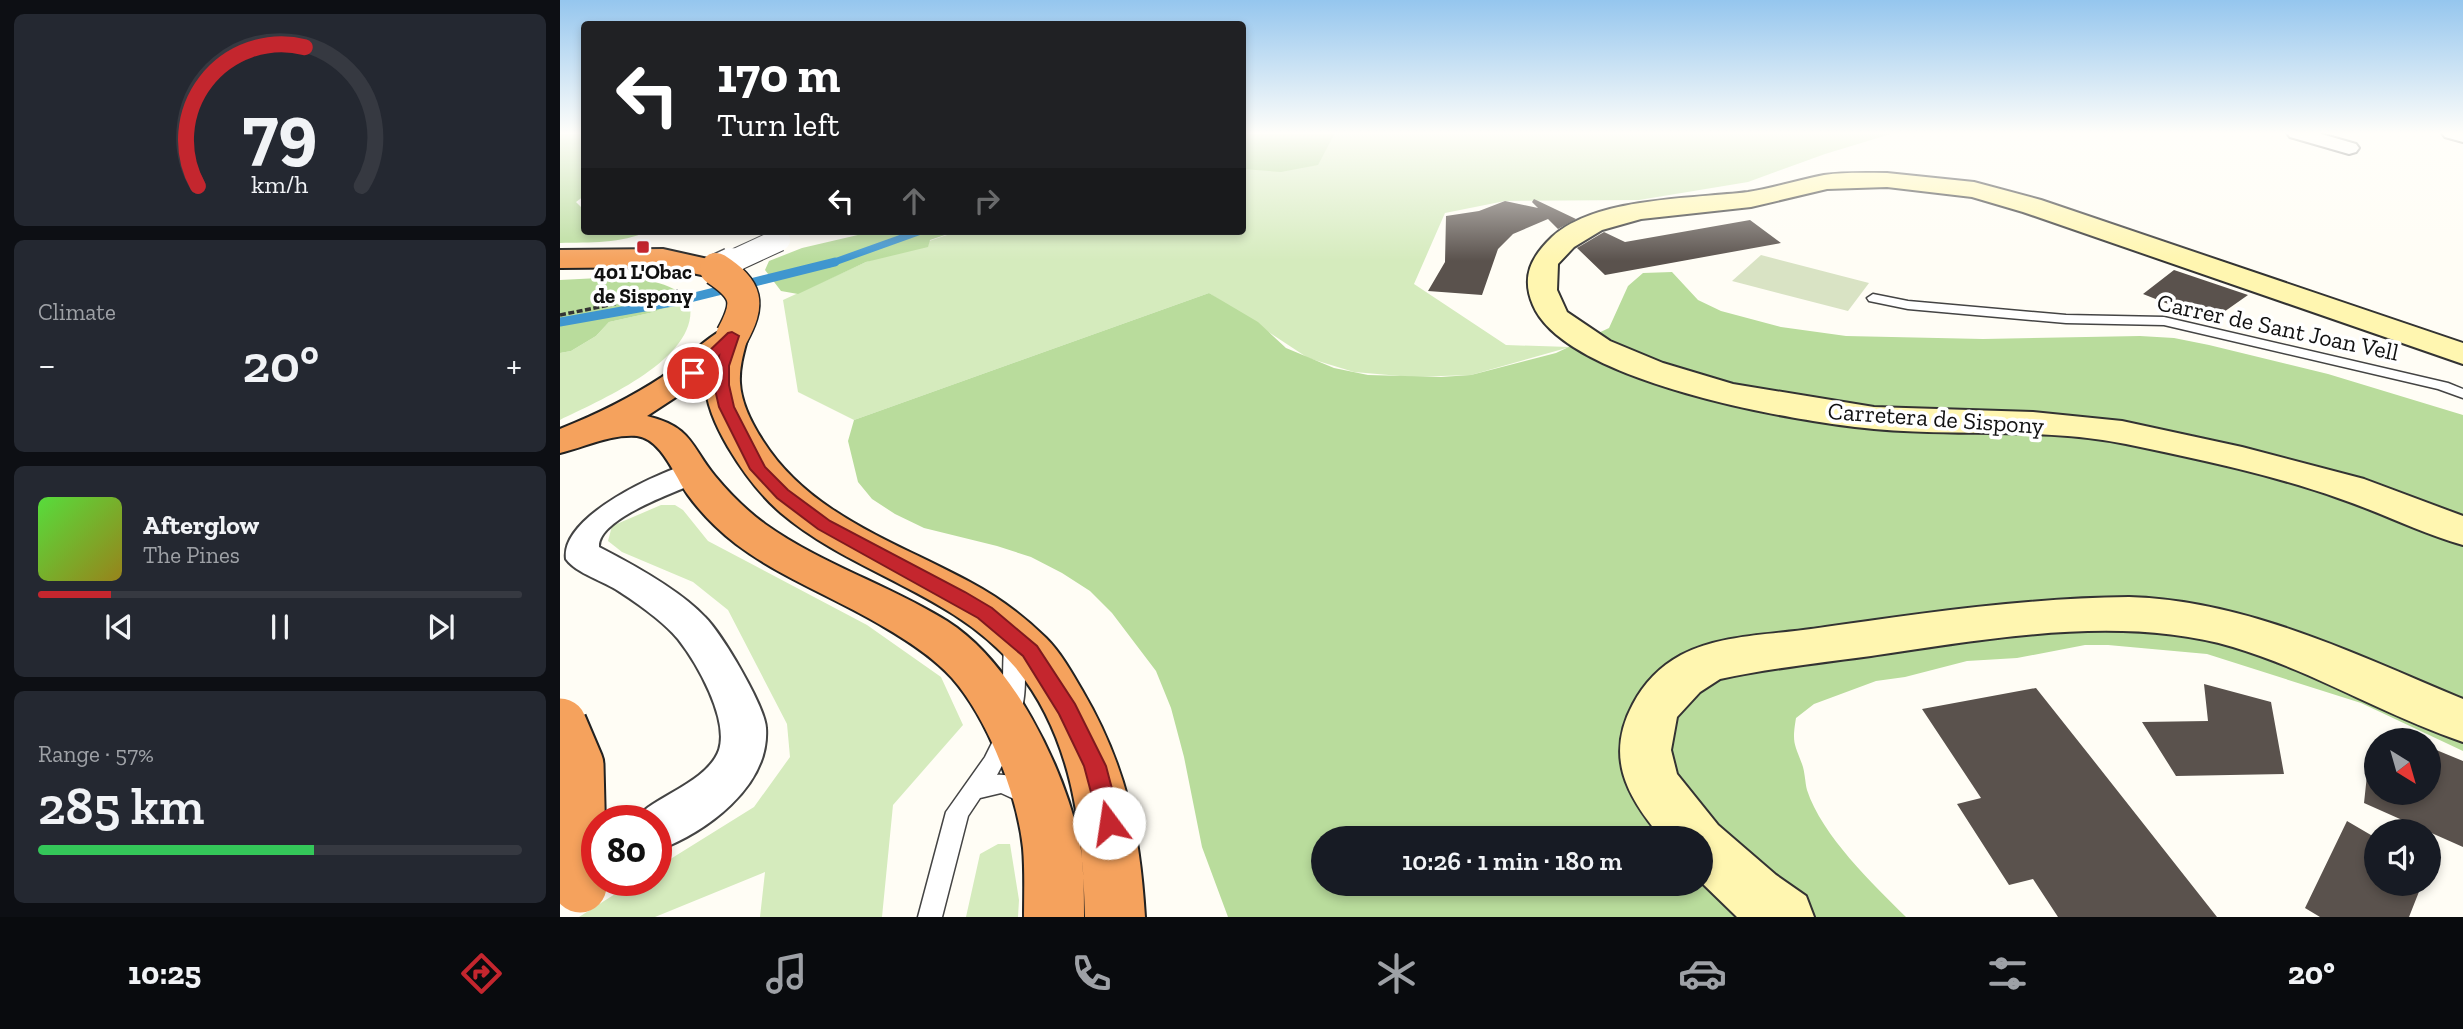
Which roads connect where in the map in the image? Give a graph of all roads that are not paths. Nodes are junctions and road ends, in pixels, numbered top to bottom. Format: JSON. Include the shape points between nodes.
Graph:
{"nodes":[{"id":1,"x":779,"y":240,"type":"dead end"},
{"id":2,"x":560,"y":260,"type":"edge"},
{"id":3,"x":716,"y":269,"type":"junction"},
{"id":4,"x":1873,"y":298,"type":"dead end"},
{"id":5,"x":732,"y":336,"type":"junction"},
{"id":6,"x":2463,"y":354,"type":"edge"},
{"id":7,"x":2461,"y":390,"type":"edge"},
{"id":8,"x":573,"y":437,"type":"edge"},
{"id":9,"x":682,"y":458,"type":"junction"},
{"id":10,"x":2463,"y":531,"type":"edge"},
{"id":11,"x":1011,"y":633,"type":"junction"},
{"id":12,"x":2463,"y":721,"type":"edge"},
{"id":13,"x":560,"y":725,"type":"edge"},
{"id":14,"x":1009,"y":732,"type":"junction"},
{"id":15,"x":973,"y":790,"type":"junction"},
{"id":16,"x":672,"y":820,"type":"edge"},
{"id":17,"x":1686,"y":826,"type":"edge"},
{"id":18,"x":1077,"y":829,"type":"junction"},
{"id":19,"x":1713,"y":855,"type":"edge"},
{"id":20,"x":579,"y":864,"type":"edge"},
{"id":21,"x":930,"y":917,"type":"edge"},
{"id":22,"x":1054,"y":917,"type":"edge"},
{"id":23,"x":1115,"y":917,"type":"edge"},
{"id":24,"x":1784,"y":917,"type":"edge"}],
"edges":[{"from":1,"to":3,"type":"street","bridge":true},
{"from":2,"to":3,"type":"highway","via":[[663,258]]},
{"from":3,"to":5,"type":"highway","bridge":true,"via":[[735,280],[745,295],[745,314]]},
{"from":4,"to":7,"type":"lane","name":"Carrer de Sant Joan Vell","via":[[2054,318],[2164,321]]},
{"from":5,"to":8,"type":"highway","via":[[677,384]]},
{"from":5,"to":11,"type":"highway","via":[[722,366],[726,407],[758,469],[824,525],[927,578]]},
{"from":6,"to":10,"type":"main road","name":"Carretera de Sispony","via":[[2032,206],[1933,183],[1827,182],[1751,199],[1639,211],[1592,224],[1564,241],[1544,263],[1542,290],[1554,317],[1598,348],[1726,393],[1874,418],[2033,423],[2123,432],[2350,488]]},
{"from":8,"to":9,"type":"highway","via":[[637,425],[665,434]]},
{"from":9,"to":14,"type":"highway","via":[[726,513],[750,533],[947,645],[971,667]]},
{"from":9,"to":16,"type":"street","via":[[588,526],[578,546],[581,553],[633,582],[691,626],[723,675],[744,726],[741,755],[726,780]]},
{"from":11,"to":14,"type":"lane","via":[[1014,680]]},
{"from":11,"to":18,"type":"highway","via":[[1044,670],[1095,766],[1109,823]]},
{"from":12,"to":17,"type":"main road","via":[[2283,647],[2235,631],[2158,615],[2002,622],[1733,658],[1699,667],[1677,681],[1650,718],[1645,734],[1651,780]]},
{"from":13,"to":20,"type":"highway","bridge":true,"via":[[577,765]]},
{"from":14,"to":15,"type":"lane"},
{"from":14,"to":18,"type":"highway"},
{"from":15,"to":18,"type":"lane","via":[[1002,783]]},
{"from":15,"to":21,"type":"lane","via":[[957,812]]},
{"from":18,"to":22,"type":"highway","via":[[1050,839]]},
{"from":18,"to":23,"type":"highway"},
{"from":19,"to":24,"type":"main road"}]}
